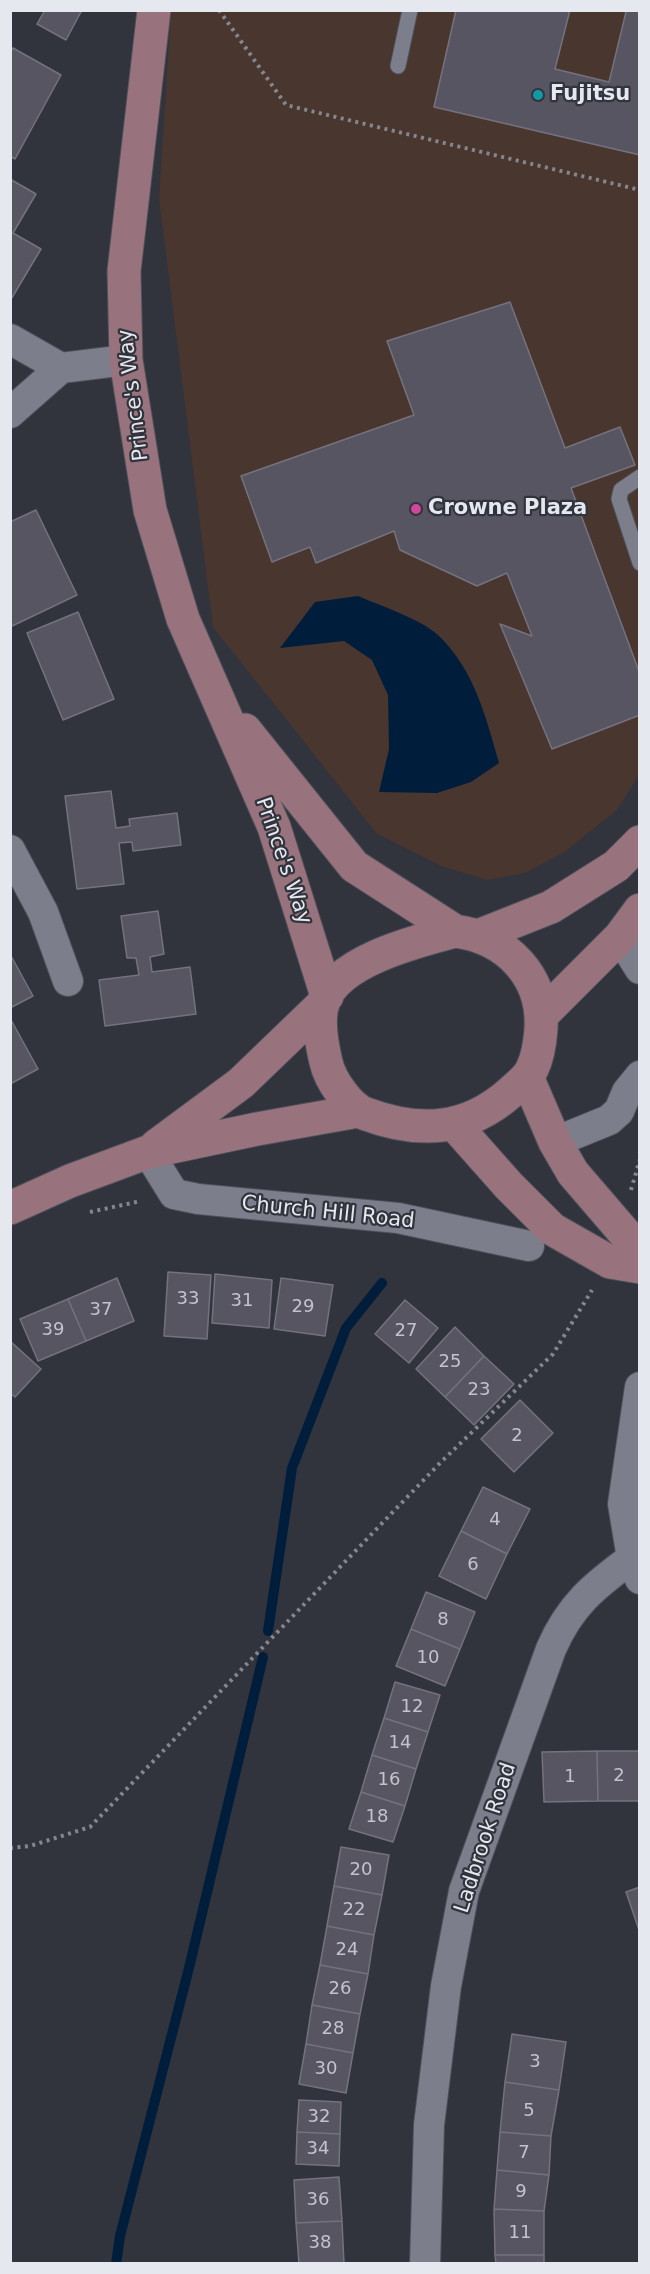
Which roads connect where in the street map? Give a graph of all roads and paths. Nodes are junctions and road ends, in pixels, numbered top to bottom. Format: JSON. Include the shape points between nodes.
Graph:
{"nodes":[{"id":1,"x":154,"y":10,"type":"edge"},
{"id":2,"x":219,"y":10,"type":"edge"},
{"id":3,"x":410,"y":10,"type":"edge"},
{"id":4,"x":398,"y":66,"type":"dead end"},
{"id":5,"x":639,"y":190,"type":"edge"},
{"id":6,"x":10,"y":339,"type":"edge"},
{"id":7,"x":126,"y":360,"type":"junction"},
{"id":8,"x":61,"y":368,"type":"junction"},
{"id":9,"x":10,"y":413,"type":"edge"},
{"id":10,"x":639,"y":477,"type":"edge"},
{"id":11,"x":639,"y":563,"type":"edge"},
{"id":12,"x":218,"y":696,"type":"junction"},
{"id":13,"x":639,"y":842,"type":"edge"},
{"id":14,"x":10,"y":850,"type":"edge"},
{"id":15,"x":639,"y":910,"type":"edge"},
{"id":16,"x":466,"y":934,"type":"junction"},
{"id":17,"x":620,"y":937,"type":"junction"},
{"id":18,"x":639,"y":969,"type":"edge"},
{"id":19,"x":68,"y":981,"type":"dead end"},
{"id":20,"x":325,"y":1000,"type":"junction"},
{"id":21,"x":542,"y":1015,"type":"junction"},
{"id":22,"x":639,"y":1076,"type":"edge"},
{"id":23,"x":527,"y":1077,"type":"junction"},
{"id":24,"x":358,"y":1111,"type":"junction"},
{"id":25,"x":454,"y":1124,"type":"junction"},
{"id":26,"x":555,"y":1142,"type":"junction"},
{"id":27,"x":148,"y":1152,"type":"junction"},
{"id":28,"x":10,"y":1208,"type":"edge"},
{"id":29,"x":529,"y":1246,"type":"dead end"},
{"id":30,"x":630,"y":1260,"type":"edge"},
{"id":31,"x":639,"y":1387,"type":"edge"},
{"id":32,"x":636,"y":1569,"type":"edge"},
{"id":33,"x":10,"y":1848,"type":"edge"},
{"id":34,"x":425,"y":2264,"type":"edge"}],
"edges":[{"from":1,"to":7,"type":"street","name":"Prince's Way","via":[[124,271]]},
{"from":2,"to":5,"type":"path","via":[[286,105]]},
{"from":3,"to":4,"type":"lane"},
{"from":6,"to":8,"type":"street"},
{"from":7,"to":8,"type":"street"},
{"from":7,"to":12,"type":"street","name":"Prince's Way","via":[[150,510],[183,619]]},
{"from":8,"to":9,"type":"street"},
{"from":10,"to":11,"type":"lane","via":[[621,490],[620,499]]},
{"from":12,"to":16,"type":"street","name":"Prince's Way","via":[[354,866]]},
{"from":12,"to":20,"type":"street","name":"Prince's Way","via":[[274,827]]},
{"from":13,"to":16,"type":"street","via":[[616,866],[551,907]]},
{"from":14,"to":19,"type":"street","via":[[43,912]]},
{"from":15,"to":17,"type":"street"},
{"from":16,"to":20,"type":"street","via":[[416,941],[369,960],[347,974]]},
{"from":16,"to":21,"type":"street","via":[[517,960],[534,982]]},
{"from":17,"to":18,"type":"street"},
{"from":17,"to":21,"type":"street"},
{"from":20,"to":24,"type":"street","via":[[321,1029],[328,1071]]},
{"from":20,"to":27,"type":"street","via":[[241,1083]]},
{"from":21,"to":23,"type":"street","via":[[537,1058]]},
{"from":22,"to":26,"type":"street","via":[[619,1111],[609,1120]]},
{"from":23,"to":25,"type":"street","via":[[493,1106]]},
{"from":23,"to":26,"type":"street"},
{"from":24,"to":25,"type":"street","via":[[404,1126]]},
{"from":24,"to":27,"type":"street"},
{"from":25,"to":30,"type":"street","via":[[552,1229]]},
{"from":26,"to":30,"type":"street"},
{"from":27,"to":28,"type":"street"},
{"from":27,"to":29,"type":"street","name":"Church Hill Road","via":[[174,1194],[398,1218]]},
{"from":30,"to":33,"type":"path","via":[[554,1354],[440,1463],[90,1827],[30,1846]]},
{"from":31,"to":32,"type":"street","via":[[623,1504]]},
{"from":32,"to":34,"type":"street","name":"Ladbrook Road","via":[[592,1588],[561,1627],[464,1891],[446,1986],[429,2125]]}]}
